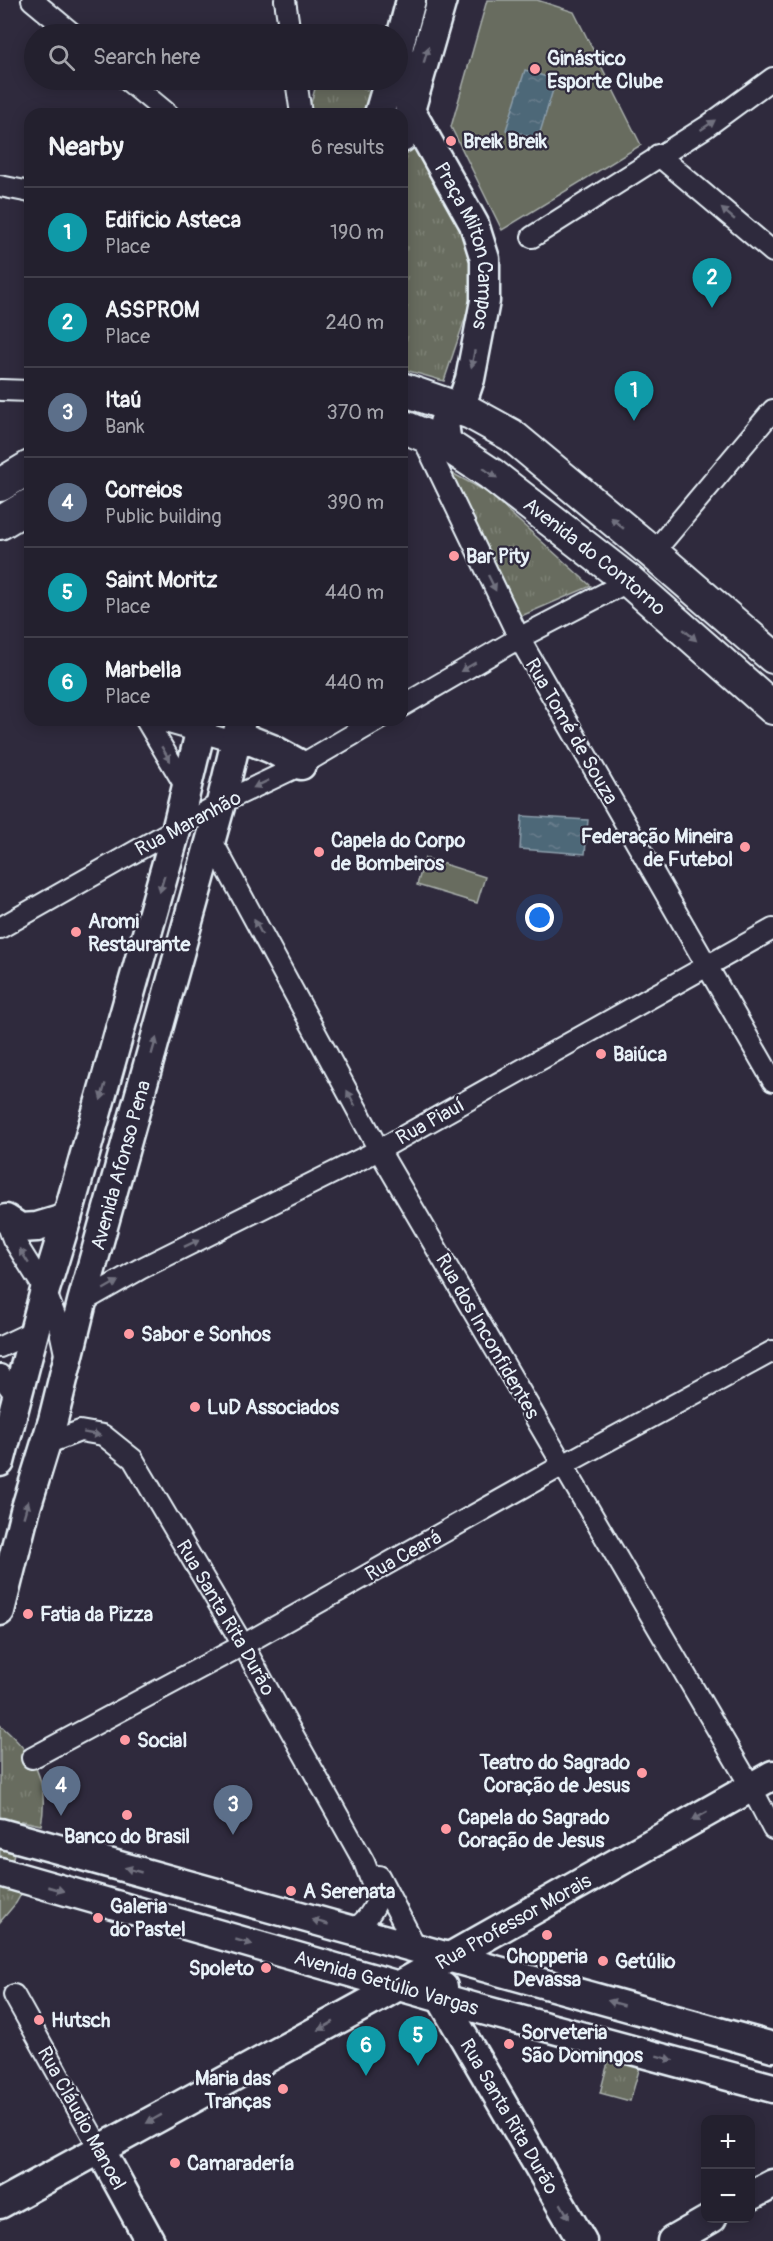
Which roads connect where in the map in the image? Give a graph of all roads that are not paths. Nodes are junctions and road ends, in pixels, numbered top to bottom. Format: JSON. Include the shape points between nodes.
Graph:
{"nodes":[{"id":1,"x":32,"y":0,"type":"edge"},
{"id":2,"x":285,"y":0,"type":"edge"},
{"id":3,"x":411,"y":0,"type":"edge"},
{"id":4,"x":442,"y":0,"type":"edge"},
{"id":5,"x":61,"y":24,"type":"edge"},
{"id":6,"x":289,"y":24,"type":"edge"},
{"id":7,"x":404,"y":24,"type":"edge"},
{"id":8,"x":773,"y":78,"type":"edge"},
{"id":9,"x":139,"y":90,"type":"edge"},
{"id":10,"x":297,"y":90,"type":"edge"},
{"id":11,"x":386,"y":90,"type":"edge"},
{"id":12,"x":406,"y":90,"type":"edge"},
{"id":13,"x":161,"y":108,"type":"edge"},
{"id":14,"x":300,"y":108,"type":"edge"},
{"id":15,"x":381,"y":108,"type":"edge"},
{"id":16,"x":410,"y":110,"type":"junction"},
{"id":17,"x":408,"y":117,"type":"edge"},
{"id":18,"x":658,"y":155,"type":"junction"},
{"id":19,"x":0,"y":186,"type":"edge"},
{"id":20,"x":24,"y":191,"type":"edge"},
{"id":21,"x":532,"y":237,"type":"dead end"},
{"id":22,"x":773,"y":252,"type":"edge"},
{"id":23,"x":0,"y":390,"type":"edge"},
{"id":24,"x":24,"y":391,"type":"edge"},
{"id":25,"x":408,"y":391,"type":"edge"},
{"id":26,"x":460,"y":408,"type":"junction"},
{"id":27,"x":773,"y":410,"type":"edge"},
{"id":28,"x":424,"y":435,"type":"edge"},
{"id":29,"x":24,"y":471,"type":"edge"},
{"id":30,"x":0,"y":485,"type":"edge"},
{"id":31,"x":653,"y":553,"type":"junction"},
{"id":32,"x":629,"y":581,"type":"junction"},
{"id":33,"x":519,"y":638,"type":"junction"},
{"id":34,"x":773,"y":657,"type":"edge"},
{"id":35,"x":408,"y":703,"type":"edge"},
{"id":36,"x":773,"y":708,"type":"edge"},
{"id":37,"x":150,"y":726,"type":"edge"},
{"id":38,"x":202,"y":726,"type":"edge"},
{"id":39,"x":368,"y":726,"type":"edge"},
{"id":40,"x":238,"y":732,"type":"edge"},
{"id":41,"x":301,"y":765,"type":"junction"},
{"id":42,"x":187,"y":789,"type":"junction"},
{"id":43,"x":221,"y":803,"type":"junction"},
{"id":44,"x":177,"y":827,"type":"junction"},
{"id":45,"x":211,"y":839,"type":"junction"},
{"id":46,"x":0,"y":928,"type":"edge"},
{"id":47,"x":773,"y":929,"type":"edge"},
{"id":48,"x":706,"y":966,"type":"junction"},
{"id":49,"x":773,"y":1081,"type":"edge"},
{"id":50,"x":379,"y":1150,"type":"junction"},
{"id":51,"x":3,"y":1215,"type":"edge"},
{"id":52,"x":67,"y":1218,"type":"junction"},
{"id":53,"x":45,"y":1290,"type":"junction"},
{"id":54,"x":82,"y":1302,"type":"junction"},
{"id":55,"x":36,"y":1330,"type":"junction"},
{"id":56,"x":0,"y":1347,"type":"edge"},
{"id":57,"x":773,"y":1351,"type":"edge"},
{"id":58,"x":66,"y":1366,"type":"junction"},
{"id":59,"x":0,"y":1375,"type":"edge"},
{"id":60,"x":17,"y":1397,"type":"junction"},
{"id":61,"x":46,"y":1444,"type":"junction"},
{"id":62,"x":0,"y":1462,"type":"edge"},
{"id":63,"x":563,"y":1465,"type":"junction"},
{"id":64,"x":0,"y":1611,"type":"edge"},
{"id":65,"x":243,"y":1646,"type":"junction"},
{"id":66,"x":32,"y":1758,"type":"dead end"},
{"id":67,"x":762,"y":1781,"type":"edge"},
{"id":68,"x":773,"y":1828,"type":"edge"},
{"id":69,"x":0,"y":1833,"type":"edge"},
{"id":70,"x":364,"y":1862,"type":"junction"},
{"id":71,"x":0,"y":1872,"type":"edge"},
{"id":72,"x":352,"y":1931,"type":"junction"},
{"id":73,"x":417,"y":1949,"type":"junction"},
{"id":74,"x":449,"y":1957,"type":"junction"},
{"id":75,"x":398,"y":1986,"type":"junction"},
{"id":76,"x":14,"y":1995,"type":"dead end"},
{"id":77,"x":441,"y":1998,"type":"junction"},
{"id":78,"x":773,"y":2047,"type":"edge"},
{"id":79,"x":773,"y":2088,"type":"edge"},
{"id":80,"x":100,"y":2149,"type":"junction"},
{"id":81,"x":773,"y":2184,"type":"edge"},
{"id":82,"x":755,"y":2193,"type":"edge"},
{"id":83,"x":0,"y":2204,"type":"edge"},
{"id":84,"x":703,"y":2223,"type":"edge"},
{"id":85,"x":150,"y":2241,"type":"edge"},
{"id":86,"x":582,"y":2241,"type":"edge"},
{"id":87,"x":672,"y":2241,"type":"edge"}],
"edges":[{"from":1,"to":5,"type":"street"},
{"from":2,"to":6,"type":"street"},
{"from":3,"to":7,"type":"main road"},
{"from":16,"to":4,"type":"main road","one_way":true},
{"from":18,"to":8,"type":"street","one_way":true,"via":[[706,127]]},
{"from":9,"to":13,"type":"street"},
{"from":10,"to":14,"type":"street"},
{"from":11,"to":15,"type":"main road"},
{"from":12,"to":16,"type":"main road","name":"Praça Milton Campos"},
{"from":16,"to":17,"type":"main road"},
{"from":16,"to":26,"type":"main road","name":"Praça Milton Campos","one_way":true,"via":[[474,224],[485,258],[485,302],[470,379]]},
{"from":18,"to":21,"type":"street"},
{"from":22,"to":18,"type":"street","one_way":true},
{"from":19,"to":20,"type":"street"},
{"from":23,"to":24,"type":"street"},
{"from":25,"to":26,"type":"main road","name":"Avenida do Contorno"},
{"from":26,"to":28,"type":"main road","name":"Praça Milton Campos"},
{"from":31,"to":26,"type":"main road","name":"Avenida do Contorno","one_way":true,"via":[[512,435]]},
{"from":27,"to":31,"type":"street"},
{"from":28,"to":32,"type":"main road","name":"Avenida do Contorno","one_way":true,"via":[[491,474]]},
{"from":28,"to":33,"type":"street","name":"Rua Tomé de Souza","one_way":true},
{"from":29,"to":30,"type":"main road"},
{"from":31,"to":34,"type":"main road","name":"Avenida do Contorno"},
{"from":32,"to":33,"type":"street"},
{"from":32,"to":36,"type":"main road","name":"Avenida do Contorno","one_way":true},
{"from":33,"to":35,"type":"street","one_way":true},
{"from":33,"to":48,"type":"street","name":"Rua Tomé de Souza"},
{"from":37,"to":42,"type":"street","one_way":true},
{"from":38,"to":40,"type":"street"},
{"from":38,"to":42,"type":"main road","name":"Avenida Afonso Pena"},
{"from":39,"to":41,"type":"street","name":"Rua Maranhão"},
{"from":40,"to":41,"type":"main road"},
{"from":40,"to":43,"type":"main road","name":"Avenida Afonso Pena"},
{"from":41,"to":43,"type":"street","name":"Rua Maranhão","one_way":true},
{"from":42,"to":44,"type":"main road","name":"Avenida Afonso Pena"},
{"from":43,"to":44,"type":"street","name":"Rua Maranhão"},
{"from":43,"to":45,"type":"main road","name":"Avenida Afonso Pena"},
{"from":44,"to":46,"type":"street","name":"Rua Maranhão"},
{"from":44,"to":52,"type":"main road","name":"Avenida Afonso Pena","one_way":true},
{"from":50,"to":45,"type":"street","name":"Rua dos Inconfidentes","one_way":true},
{"from":54,"to":45,"type":"main road","name":"Avenida Afonso Pena","one_way":true},
{"from":47,"to":48,"type":"street","name":"Rua Piauí"},
{"from":48,"to":49,"type":"street","name":"Rua Tomé de Souza"},
{"from":48,"to":50,"type":"street","name":"Rua Piauí"},
{"from":54,"to":50,"type":"street","name":"Rua Piauí","one_way":true},
{"from":50,"to":63,"type":"street","name":"Rua dos Inconfidentes"},
{"from":51,"to":52,"type":"main road","via":[[20,1228]]},
{"from":53,"to":51,"type":"street","one_way":true,"via":[[13,1239]]},
{"from":52,"to":53,"type":"main road","name":"Avenida Afonso Pena"},
{"from":53,"to":55,"type":"main road","name":"Avenida Afonso Pena"},
{"from":53,"to":58,"type":"street","via":[[59,1326]]},
{"from":54,"to":58,"type":"main road","name":"Avenida Afonso Pena"},
{"from":55,"to":56,"type":"street"},
{"from":55,"to":60,"type":"main road","name":"Avenida Afonso Pena"},
{"from":57,"to":63,"type":"street","name":"Rua Ceará"},
{"from":58,"to":61,"type":"main road","name":"Avenida Afonso Pena"},
{"from":59,"to":60,"type":"street"},
{"from":60,"to":62,"type":"main road","name":"Avenida Afonso Pena"},
{"from":64,"to":61,"type":"main road","name":"Avenida Afonso Pena","one_way":true},
{"from":61,"to":65,"type":"street","name":"Rua Santa Rita Durão","one_way":true,"via":[[80,1431],[103,1436],[133,1459]]},
{"from":63,"to":65,"type":"street","name":"Rua Ceará"},
{"from":63,"to":67,"type":"street","name":"Rua dos Inconfidentes"},
{"from":65,"to":66,"type":"street","name":"Rua Ceará"},
{"from":65,"to":70,"type":"street","name":"Rua Santa Rita Durão"},
{"from":67,"to":68,"type":"street","name":"Rua dos Inconfidentes"},
{"from":67,"to":74,"type":"main road","name":"Rua Professor Morais","one_way":true},
{"from":72,"to":69,"type":"main road","name":"Avenida Getúlio Vargas","one_way":true},
{"from":70,"to":72,"type":"street","name":"Rua Santa Rita Durão","via":[[379,1896],[374,1910]]},
{"from":70,"to":73,"type":"street","name":"Rua Santa Rita Durão","via":[[380,1878]]},
{"from":71,"to":75,"type":"main road","name":"Avenida Getúlio Vargas","one_way":true},
{"from":72,"to":73,"type":"main road","name":"Avenida Getúlio Vargas"},
{"from":73,"to":74,"type":"main road","name":"Avenida Getúlio Vargas"},
{"from":74,"to":75,"type":"main road","name":"Rua Professor Morais"},
{"from":74,"to":77,"type":"main road"},
{"from":78,"to":74,"type":"main road","name":"Avenida Getúlio Vargas","one_way":true},
{"from":75,"to":77,"type":"main road","name":"Avenida Getúlio Vargas"},
{"from":75,"to":80,"type":"main road","name":"Rua Professor Morais","one_way":true},
{"from":76,"to":80,"type":"street","name":"Rua Cláudio Manoel"},
{"from":77,"to":79,"type":"main road","name":"Avenida Getúlio Vargas","one_way":true},
{"from":77,"to":86,"type":"main road","name":"Rua Santa Rita Durão","one_way":true},
{"from":80,"to":83,"type":"main road","name":"Rua Professor Morais"},
{"from":80,"to":85,"type":"main road","name":"Rua Cláudio Manoel"},
{"from":81,"to":82,"type":"main road"},
{"from":84,"to":87,"type":"main road"}]}
